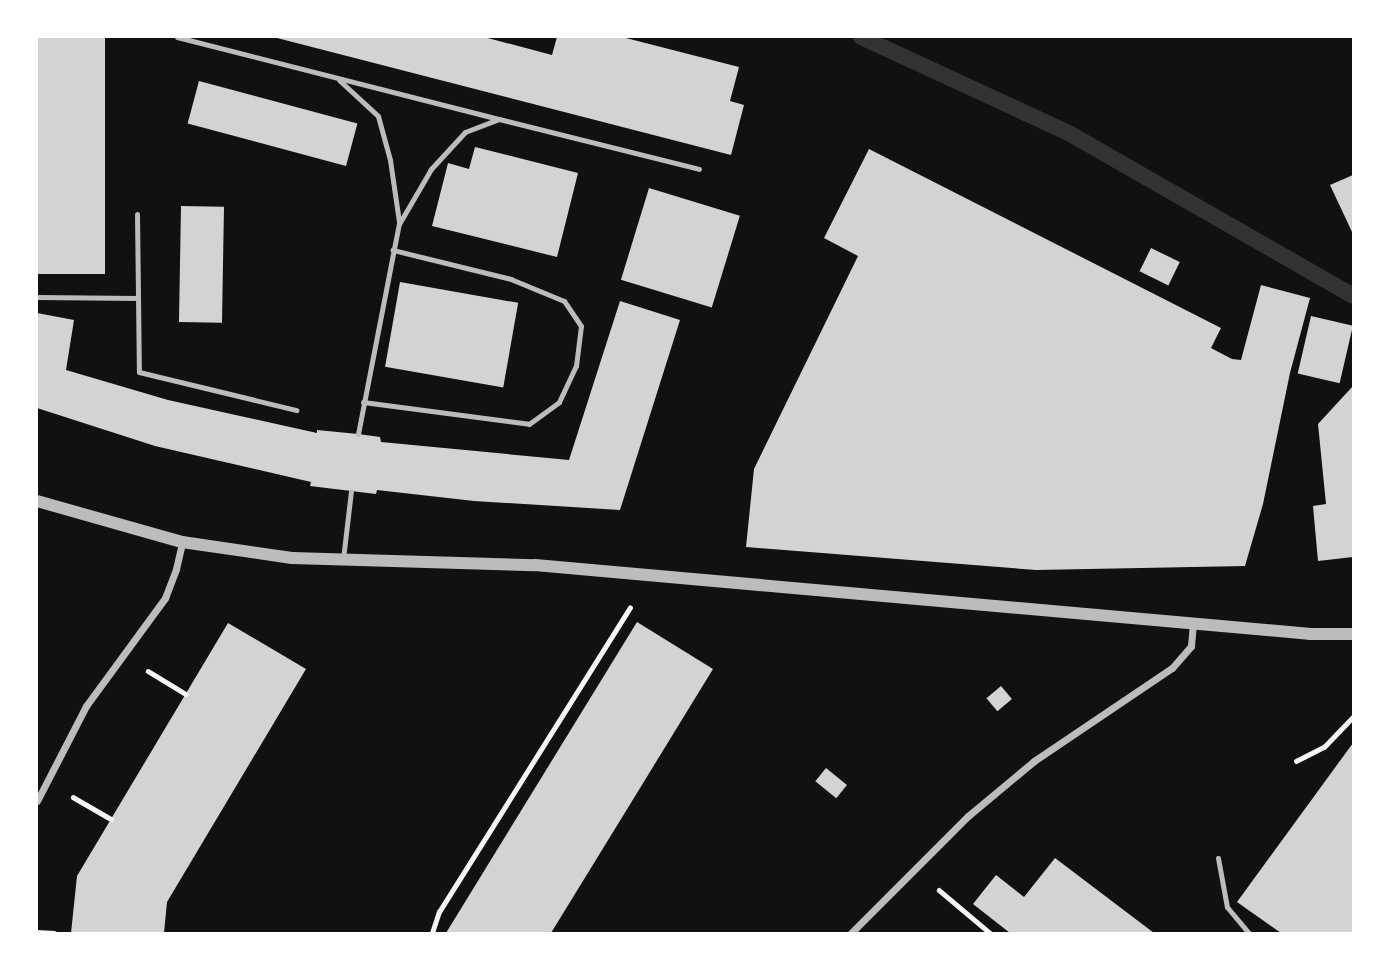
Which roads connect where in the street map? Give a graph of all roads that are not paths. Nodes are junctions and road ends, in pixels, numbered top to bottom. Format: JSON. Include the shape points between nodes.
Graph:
{"nodes":[{"id":1,"x":177,"y":37,"type":"edge"},
{"id":2,"x":337,"y":77,"type":"junction"},
{"id":3,"x":499,"y":119,"type":"junction"},
{"id":4,"x":699,"y":169,"type":"dead end"},
{"id":5,"x":136,"y":214,"type":"dead end"},
{"id":6,"x":399,"y":224,"type":"junction"},
{"id":7,"x":393,"y":250,"type":"junction"},
{"id":8,"x":37,"y":297,"type":"edge"},
{"id":9,"x":138,"y":298,"type":"junction"},
{"id":10,"x":363,"y":402,"type":"junction"},
{"id":11,"x":296,"y":410,"type":"dead end"},
{"id":12,"x":358,"y":434,"type":"dead end"},
{"id":13,"x":351,"y":491,"type":"dead end"},
{"id":14,"x":37,"y":501,"type":"edge"},
{"id":15,"x":182,"y":542,"type":"junction"},
{"id":16,"x":343,"y":559,"type":"junction"},
{"id":17,"x":1193,"y":622,"type":"junction"},
{"id":18,"x":1353,"y":634,"type":"edge"},
{"id":19,"x":37,"y":801,"type":"edge"},
{"id":20,"x":1218,"y":858,"type":"dead end"},
{"id":21,"x":851,"y":933,"type":"edge"},
{"id":22,"x":1249,"y":933,"type":"edge"}],
"edges":[{"from":1,"to":2,"type":"lane"},
{"from":2,"to":3,"type":"lane"},
{"from":2,"to":6,"type":"lane","via":[[378,116]]},
{"from":3,"to":4,"type":"lane"},
{"from":3,"to":6,"type":"lane","via":[[465,132],[431,169]]},
{"from":5,"to":9,"type":"lane"},
{"from":6,"to":7,"type":"lane"},
{"from":7,"to":10,"type":"lane"},
{"from":7,"to":10,"type":"lane","via":[[511,279],[564,301],[581,326],[576,366],[559,402],[529,424]]},
{"from":8,"to":9,"type":"lane"},
{"from":9,"to":11,"type":"lane","via":[[139,372]]},
{"from":10,"to":12,"type":"lane"},
{"from":13,"to":16,"type":"lane"},
{"from":14,"to":15,"type":"street"},
{"from":15,"to":16,"type":"street","via":[[292,558]]},
{"from":15,"to":19,"type":"street","via":[[165,598],[86,706]]},
{"from":16,"to":17,"type":"street","via":[[536,565]]},
{"from":17,"to":18,"type":"street"},
{"from":17,"to":21,"type":"street","via":[[1191,646],[1172,668],[1034,761],[968,816]]},
{"from":20,"to":22,"type":"lane","via":[[1227,907]]}]}
